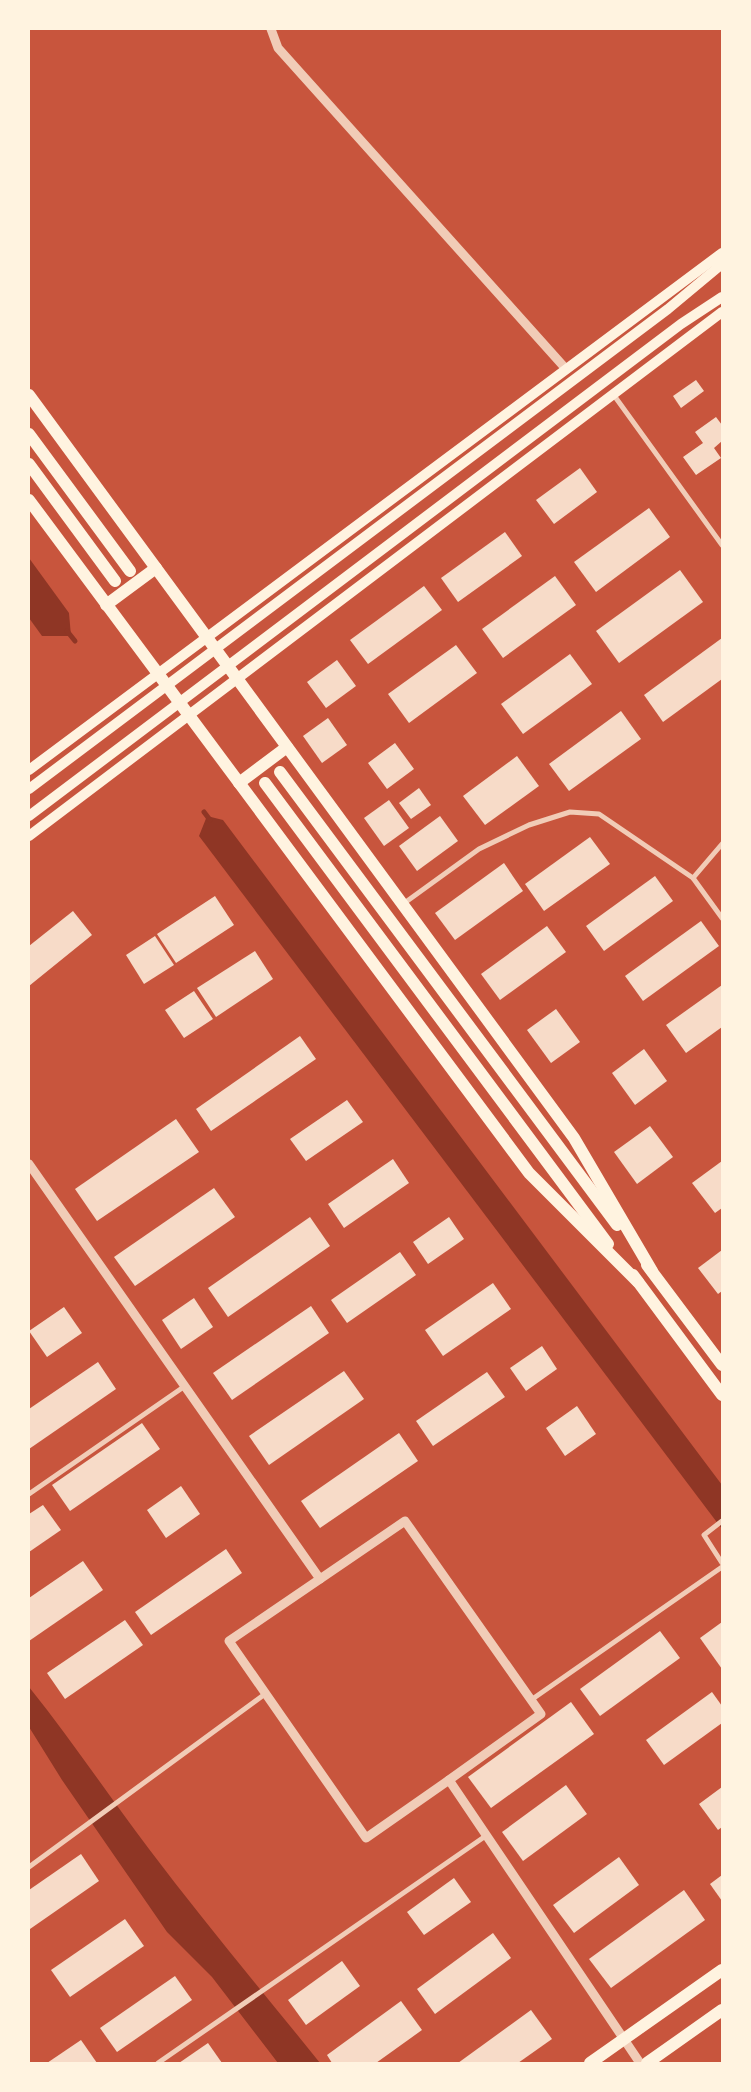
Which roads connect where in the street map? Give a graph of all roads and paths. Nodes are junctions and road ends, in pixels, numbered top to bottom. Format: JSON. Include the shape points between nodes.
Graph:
{"nodes":[{"id":1,"x":271,"y":29,"type":"edge"},
{"id":2,"x":722,"y":253,"type":"edge"},
{"id":3,"x":722,"y":264,"type":"edge"},
{"id":4,"x":722,"y":297,"type":"edge"},
{"id":5,"x":722,"y":312,"type":"edge"},
{"id":6,"x":566,"y":369,"type":"junction"},
{"id":7,"x":614,"y":394,"type":"junction"},
{"id":8,"x":29,"y":395,"type":"edge"},
{"id":9,"x":29,"y":434,"type":"edge"},
{"id":10,"x":29,"y":464,"type":"edge"},
{"id":11,"x":29,"y":500,"type":"edge"},
{"id":12,"x":722,"y":545,"type":"edge"},
{"id":13,"x":156,"y":568,"type":"junction"},
{"id":14,"x":130,"y":571,"type":"dead end"},
{"id":15,"x":115,"y":581,"type":"dead end"},
{"id":16,"x":106,"y":605,"type":"junction"},
{"id":17,"x":207,"y":638,"type":"junction"},
{"id":18,"x":158,"y":674,"type":"junction"},
{"id":19,"x":237,"y":679,"type":"junction"},
{"id":20,"x":189,"y":716,"type":"junction"},
{"id":21,"x":287,"y":747,"type":"junction"},
{"id":22,"x":29,"y":770,"type":"edge"},
{"id":23,"x":280,"y":772,"type":"dead end"},
{"id":24,"x":239,"y":783,"type":"junction"},
{"id":25,"x":265,"y":783,"type":"dead end"},
{"id":26,"x":29,"y":789,"type":"edge"},
{"id":27,"x":29,"y":816,"type":"edge"},
{"id":28,"x":29,"y":836,"type":"edge"},
{"id":29,"x":722,"y":844,"type":"edge"},
{"id":30,"x":692,"y":878,"type":"junction"},
{"id":31,"x":402,"y":904,"type":"junction"},
{"id":32,"x":722,"y":918,"type":"edge"},
{"id":33,"x":29,"y":1164,"type":"edge"},
{"id":34,"x":652,"y":1271,"type":"junction"},
{"id":35,"x":638,"y":1282,"type":"junction"},
{"id":36,"x":722,"y":1365,"type":"edge"},
{"id":37,"x":184,"y":1386,"type":"junction"},
{"id":38,"x":722,"y":1395,"type":"edge"},
{"id":39,"x":29,"y":1494,"type":"edge"},
{"id":40,"x":722,"y":1521,"type":"edge"},
{"id":41,"x":722,"y":1565,"type":"edge"},
{"id":42,"x":320,"y":1579,"type":"junction"},
{"id":43,"x":265,"y":1694,"type":"junction"},
{"id":44,"x":531,"y":1700,"type":"junction"},
{"id":45,"x":449,"y":1780,"type":"junction"},
{"id":46,"x":487,"y":1835,"type":"junction"},
{"id":47,"x":29,"y":1867,"type":"edge"},
{"id":48,"x":722,"y":1970,"type":"edge"},
{"id":49,"x":722,"y":2010,"type":"edge"},
{"id":50,"x":624,"y":2040,"type":"junction"},
{"id":51,"x":158,"y":2063,"type":"edge"},
{"id":52,"x":590,"y":2063,"type":"edge"},
{"id":53,"x":640,"y":2063,"type":"edge"},
{"id":54,"x":646,"y":2063,"type":"edge"}],
"edges":[{"from":1,"to":6,"type":"street","via":[[278,48]]},
{"from":2,"to":6,"type":"main road"},
{"from":3,"to":26,"type":"main road","via":[[668,309]]},
{"from":4,"to":27,"type":"main road","via":[[681,324]]},
{"from":5,"to":7,"type":"main road"},
{"from":6,"to":17,"type":"main road"},
{"from":7,"to":12,"type":"street"},
{"from":7,"to":19,"type":"main road"},
{"from":8,"to":13,"type":"main road"},
{"from":9,"to":14,"type":"main road"},
{"from":10,"to":15,"type":"main road"},
{"from":11,"to":16,"type":"main road"},
{"from":13,"to":16,"type":"main road"},
{"from":13,"to":17,"type":"main road"},
{"from":16,"to":18,"type":"main road"},
{"from":17,"to":18,"type":"main road"},
{"from":17,"to":19,"type":"main road"},
{"from":18,"to":20,"type":"main road"},
{"from":18,"to":22,"type":"main road"},
{"from":19,"to":20,"type":"main road"},
{"from":19,"to":21,"type":"main road"},
{"from":20,"to":24,"type":"main road"},
{"from":20,"to":28,"type":"main road"},
{"from":21,"to":24,"type":"main road"},
{"from":21,"to":31,"type":"main road"},
{"from":23,"to":34,"type":"main road"},
{"from":24,"to":35,"type":"main road","via":[[529,1173]]},
{"from":25,"to":35,"type":"main road"},
{"from":29,"to":30,"type":"street"},
{"from":30,"to":31,"type":"street","via":[[599,814],[570,812],[529,825],[479,849]]},
{"from":30,"to":32,"type":"street"},
{"from":31,"to":34,"type":"main road","via":[[574,1138]]},
{"from":33,"to":37,"type":"street"},
{"from":34,"to":36,"type":"main road"},
{"from":35,"to":38,"type":"main road"},
{"from":37,"to":39,"type":"street"},
{"from":37,"to":42,"type":"street"},
{"from":40,"to":41,"type":"street","via":[[704,1535]]},
{"from":41,"to":44,"type":"street"},
{"from":42,"to":43,"type":"street","via":[[229,1641]]},
{"from":42,"to":44,"type":"street","via":[[405,1522]]},
{"from":43,"to":45,"type":"street","via":[[366,1838]]},
{"from":43,"to":47,"type":"street"},
{"from":44,"to":45,"type":"street","via":[[541,1714]]},
{"from":45,"to":46,"type":"street"},
{"from":46,"to":50,"type":"street"},
{"from":46,"to":51,"type":"street"},
{"from":48,"to":50,"type":"main road"},
{"from":49,"to":54,"type":"main road"},
{"from":50,"to":52,"type":"main road"},
{"from":50,"to":53,"type":"street"}]}
